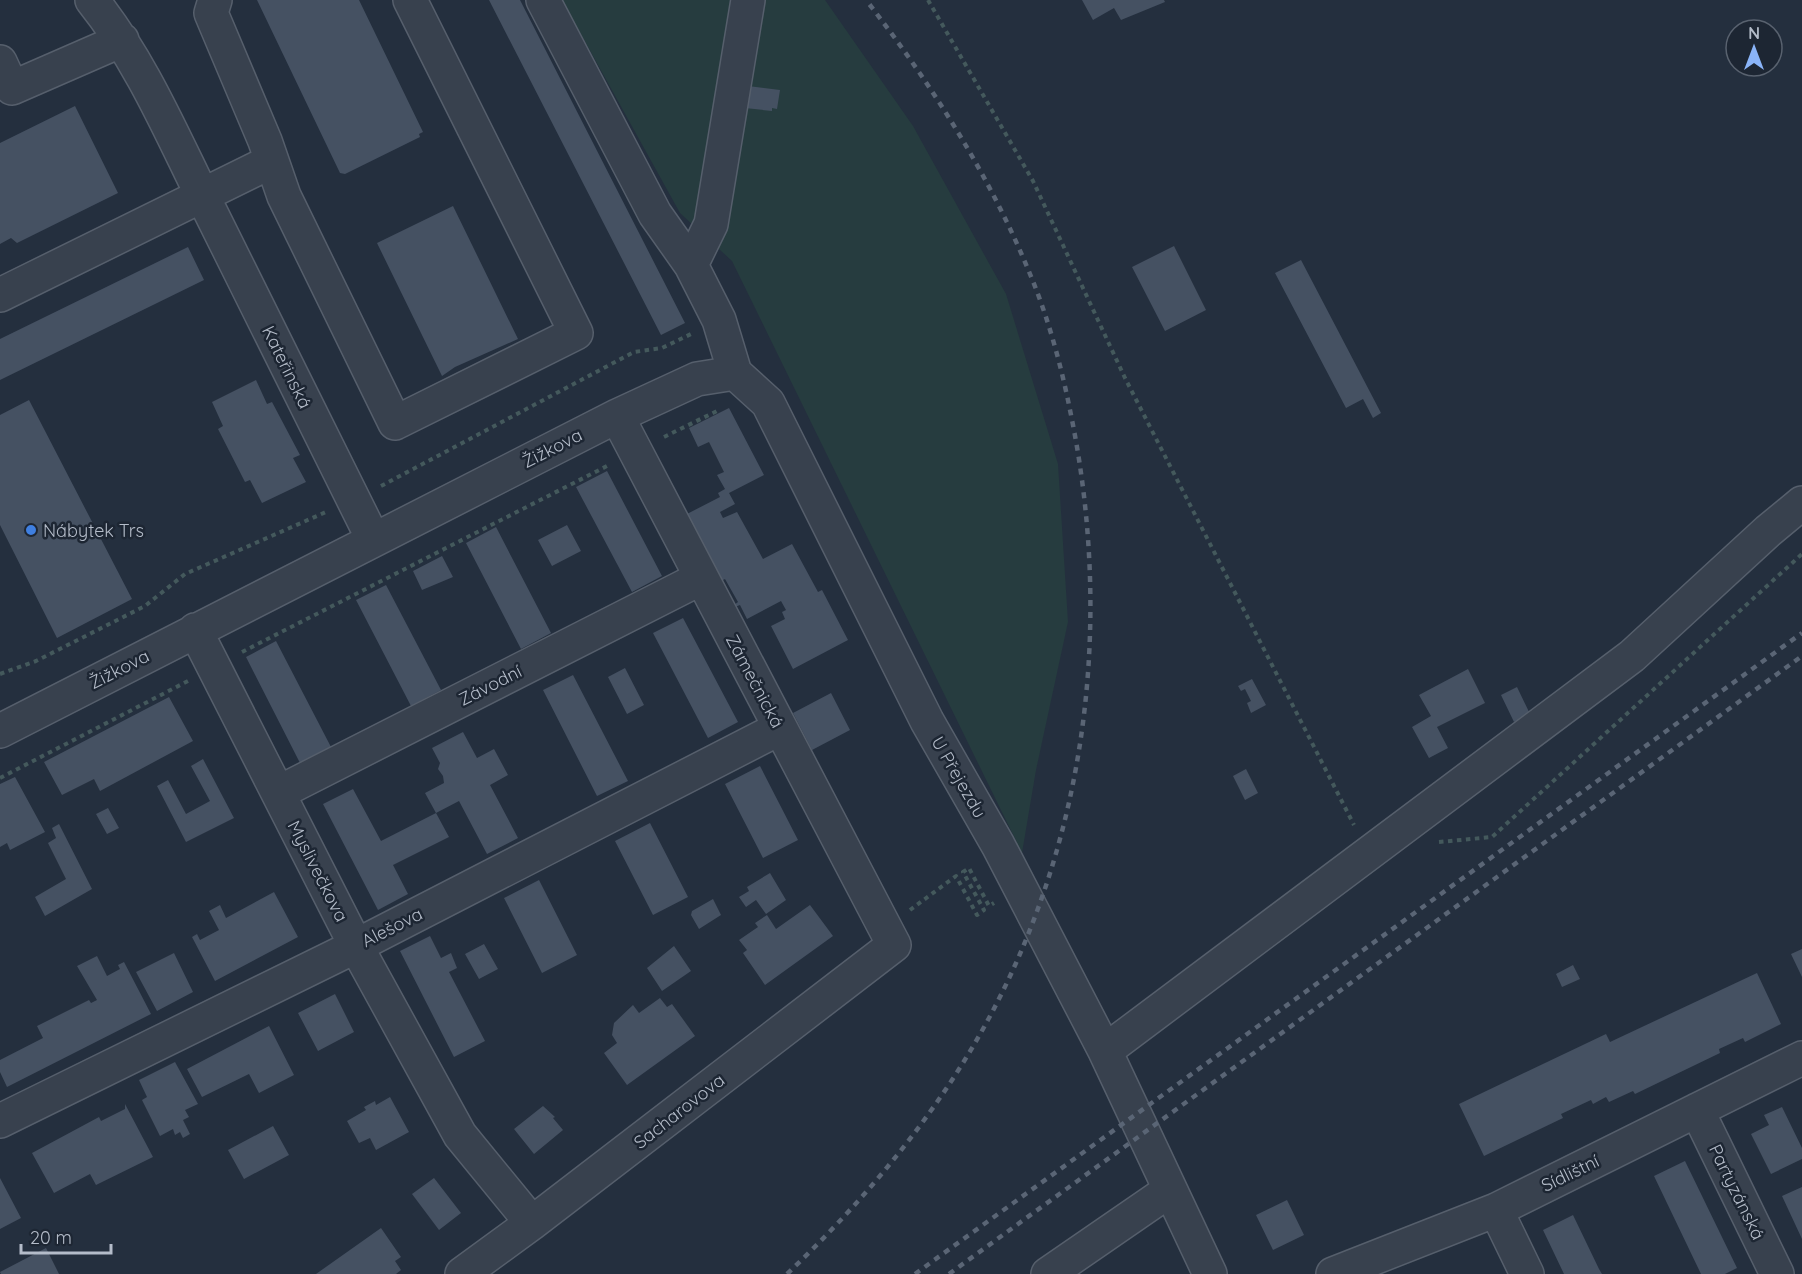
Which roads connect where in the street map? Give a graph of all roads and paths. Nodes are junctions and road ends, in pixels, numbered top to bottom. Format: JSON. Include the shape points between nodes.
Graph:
{"nodes":[{"id":1,"x":92,"y":0,"type":"edge"},
{"id":2,"x":215,"y":0,"type":"edge"},
{"id":3,"x":410,"y":0,"type":"edge"},
{"id":4,"x":543,"y":0,"type":"edge"},
{"id":5,"x":748,"y":0,"type":"edge"},
{"id":6,"x":928,"y":0,"type":"edge"},
{"id":7,"x":122,"y":40,"type":"junction"},
{"id":8,"x":0,"y":62,"type":"edge"},
{"id":9,"x":270,"y":162,"type":"junction"},
{"id":10,"x":202,"y":196,"type":"junction"},
{"id":11,"x":691,"y":265,"type":"junction"},
{"id":12,"x":0,"y":295,"type":"edge"},
{"id":13,"x":735,"y":373,"type":"junction"},
{"id":14,"x":728,"y":405,"type":"dead end"},
{"id":15,"x":617,"y":416,"type":"junction"},
{"id":16,"x":636,"y":452,"type":"junction"},
{"id":17,"x":1802,"y":503,"type":"edge"},
{"id":18,"x":373,"y":539,"type":"junction"},
{"id":19,"x":1802,"y":554,"type":"edge"},
{"id":20,"x":701,"y":578,"type":"junction"},
{"id":21,"x":195,"y":630,"type":"junction"},
{"id":22,"x":36,"y":661,"type":"dead end"},
{"id":23,"x":214,"y":667,"type":"junction"},
{"id":24,"x":0,"y":674,"type":"edge"},
{"id":25,"x":780,"y":728,"type":"junction"},
{"id":26,"x":0,"y":731,"type":"edge"},
{"id":27,"x":0,"y":778,"type":"edge"},
{"id":28,"x":278,"y":793,"type":"junction"},
{"id":29,"x":1382,"y":845,"type":"junction"},
{"id":30,"x":993,"y":892,"type":"dead end"},
{"id":31,"x":889,"y":937,"type":"junction"},
{"id":32,"x":356,"y":946,"type":"junction"},
{"id":33,"x":1106,"y":1051,"type":"junction"},
{"id":34,"x":1802,"y":1059,"type":"edge"},
{"id":35,"x":1697,"y":1110,"type":"junction"},
{"id":36,"x":0,"y":1120,"type":"edge"},
{"id":37,"x":1170,"y":1190,"type":"junction"},
{"id":38,"x":1496,"y":1210,"type":"junction"},
{"id":39,"x":532,"y":1223,"type":"junction"},
{"id":40,"x":1343,"y":1272,"type":"edge"},
{"id":41,"x":462,"y":1274,"type":"edge"},
{"id":42,"x":1048,"y":1274,"type":"edge"},
{"id":43,"x":1210,"y":1274,"type":"edge"},
{"id":44,"x":1527,"y":1274,"type":"edge"},
{"id":45,"x":1777,"y":1274,"type":"edge"}],
"edges":[{"from":1,"to":7,"type":"street","name":"Kateřinská"},
{"from":2,"to":9,"type":"street","via":[[211,13],[265,141]]},
{"from":3,"to":9,"type":"street","via":[[576,333],[395,423]]},
{"from":4,"to":11,"type":"street","via":[[655,214]]},
{"from":5,"to":11,"type":"street","via":[[711,224]]},
{"from":6,"to":29,"type":"path","via":[[1033,181],[1125,378]]},
{"from":7,"to":8,"type":"street","via":[[12,88]]},
{"from":7,"to":10,"type":"street","name":"Kateřinská","via":[[171,128]]},
{"from":9,"to":10,"type":"street"},
{"from":10,"to":12,"type":"street"},
{"from":10,"to":18,"type":"street","name":"Kateřinská"},
{"from":11,"to":13,"type":"street","via":[[719,320]]},
{"from":13,"to":15,"type":"street","name":"Žižkova","via":[[697,379]]},
{"from":13,"to":33,"type":"street","name":"U Přejezdu","via":[[768,403],[927,722],[998,845]]},
{"from":14,"to":16,"type":"path"},
{"from":15,"to":16,"type":"street","name":"Zámečnická"},
{"from":15,"to":18,"type":"street","name":"Žižkova"},
{"from":16,"to":20,"type":"street","name":"Zámečnická"},
{"from":16,"to":23,"type":"path"},
{"from":17,"to":29,"type":"street","via":[[1632,656]]},
{"from":18,"to":21,"type":"street","name":"Žižkova"},
{"from":19,"to":29,"type":"path","via":[[1492,837]]},
{"from":20,"to":25,"type":"street","name":"Zámečnická"},
{"from":20,"to":28,"type":"street","name":"Závodní"},
{"from":21,"to":23,"type":"street","name":"Myslivečkova"},
{"from":21,"to":26,"type":"street","name":"Žižkova"},
{"from":22,"to":24,"type":"path"},
{"from":23,"to":27,"type":"path"},
{"from":23,"to":28,"type":"street","name":"Myslivečkova"},
{"from":25,"to":31,"type":"street","name":"Zámečnická"},
{"from":25,"to":32,"type":"street","name":"Alešova"},
{"from":28,"to":32,"type":"street","name":"Myslivečkova"},
{"from":29,"to":33,"type":"street"},
{"from":30,"to":31,"type":"path","via":[[997,901],[989,906],[969,868],[963,872],[984,910],[977,915],[956,876]]},
{"from":31,"to":39,"type":"street","name":"Sacharovova"},
{"from":32,"to":36,"type":"street","name":"Alešova"},
{"from":32,"to":39,"type":"street","name":"Myslivečkova","via":[[460,1135]]},
{"from":33,"to":37,"type":"street","name":"U Přejezdu"},
{"from":34,"to":35,"type":"street","name":"Sídlištní"},
{"from":35,"to":38,"type":"street","name":"Sídlištní"},
{"from":35,"to":45,"type":"street","name":"Partyzánská"},
{"from":37,"to":42,"type":"street"},
{"from":37,"to":43,"type":"street","name":"U Přejezdu"},
{"from":38,"to":40,"type":"street","name":"Sídlištní"},
{"from":38,"to":44,"type":"street"},
{"from":39,"to":41,"type":"street","name":"Sacharovova"}]}
